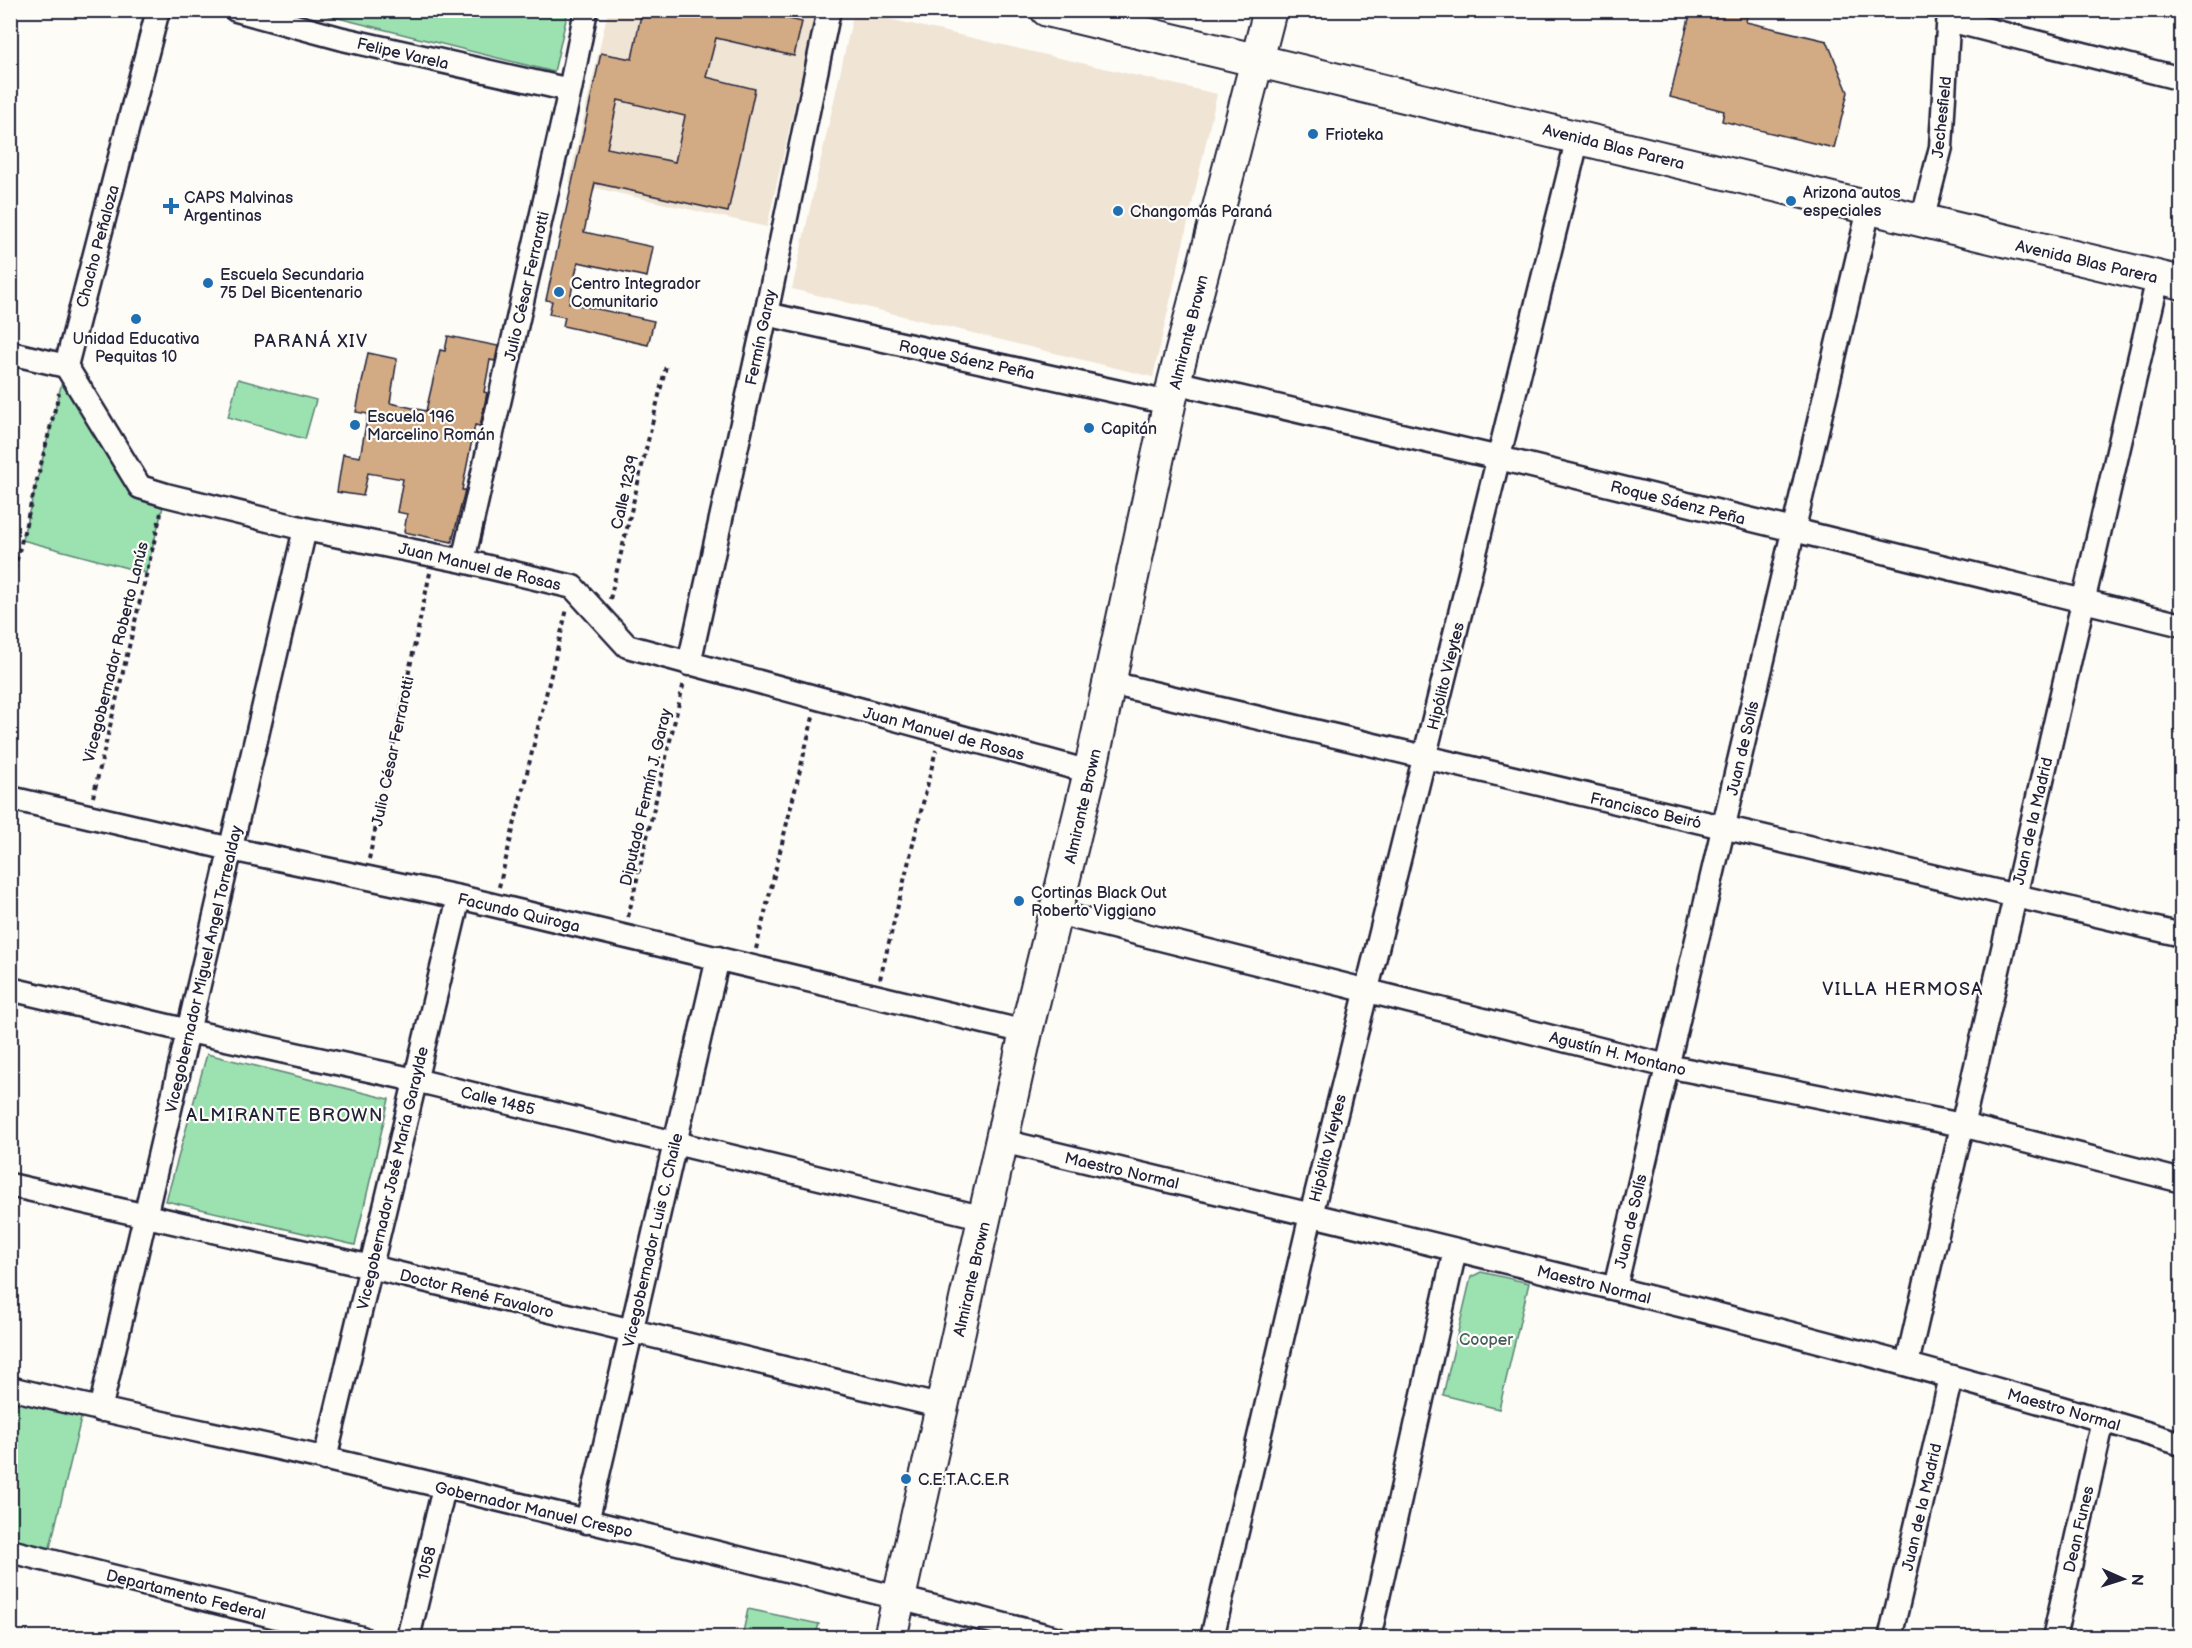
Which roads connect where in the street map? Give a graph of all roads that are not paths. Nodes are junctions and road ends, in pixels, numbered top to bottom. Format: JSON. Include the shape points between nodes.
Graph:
{"nodes":[{"id":1,"x":158,"y":10,"type":"edge"},
{"id":2,"x":237,"y":10,"type":"edge"},
{"id":3,"x":586,"y":10,"type":"edge"},
{"id":4,"x":829,"y":10,"type":"edge"},
{"id":5,"x":1047,"y":10,"type":"edge"},
{"id":6,"x":1270,"y":10,"type":"edge"},
{"id":7,"x":1949,"y":15,"type":"edge"},
{"id":8,"x":1258,"y":60,"type":"junction"},
{"id":9,"x":2181,"y":79,"type":"edge"},
{"id":10,"x":570,"y":90,"type":"junction"},
{"id":11,"x":1578,"y":137,"type":"junction"},
{"id":12,"x":1869,"y":208,"type":"junction"},
{"id":13,"x":1922,"y":221,"type":"junction"},
{"id":14,"x":2170,"y":280,"type":"edge"},
{"id":15,"x":766,"y":314,"type":"junction"},
{"id":16,"x":10,"y":353,"type":"edge"},
{"id":17,"x":66,"y":366,"type":"junction"},
{"id":18,"x":1172,"y":392,"type":"junction"},
{"id":19,"x":1499,"y":458,"type":"junction"},
{"id":20,"x":305,"y":529,"type":"junction"},
{"id":21,"x":1793,"y":531,"type":"junction"},
{"id":22,"x":463,"y":561,"type":"junction"},
{"id":23,"x":2084,"y":601,"type":"junction"},
{"id":24,"x":2181,"y":624,"type":"edge"},
{"id":25,"x":689,"y":664,"type":"junction"},
{"id":26,"x":1110,"y":683,"type":"junction"},
{"id":27,"x":1424,"y":758,"type":"junction"},
{"id":28,"x":1090,"y":772,"type":"junction"},
{"id":29,"x":10,"y":798,"type":"edge"},
{"id":30,"x":1723,"y":828,"type":"junction"},
{"id":31,"x":231,"y":849,"type":"junction"},
{"id":32,"x":2015,"y":896,"type":"junction"},
{"id":33,"x":459,"y":897,"type":"junction"},
{"id":34,"x":1057,"y":913,"type":"junction"},
{"id":35,"x":2181,"y":935,"type":"edge"},
{"id":36,"x":718,"y":958,"type":"junction"},
{"id":37,"x":10,"y":989,"type":"edge"},
{"id":38,"x":1367,"y":990,"type":"junction"},
{"id":39,"x":189,"y":1031,"type":"junction"},
{"id":40,"x":1026,"y":1032,"type":"junction"},
{"id":41,"x":1667,"y":1066,"type":"junction"},
{"id":42,"x":416,"y":1080,"type":"junction"},
{"id":43,"x":1962,"y":1125,"type":"junction"},
{"id":44,"x":1002,"y":1141,"type":"junction"},
{"id":45,"x":675,"y":1143,"type":"junction"},
{"id":46,"x":2181,"y":1181,"type":"edge"},
{"id":47,"x":10,"y":1185,"type":"edge"},
{"id":48,"x":1311,"y":1215,"type":"junction"},
{"id":49,"x":145,"y":1217,"type":"junction"},
{"id":50,"x":985,"y":1218,"type":"junction"},
{"id":51,"x":1455,"y":1250,"type":"junction"},
{"id":52,"x":371,"y":1267,"type":"junction"},
{"id":53,"x":1615,"y":1288,"type":"junction"},
{"id":54,"x":631,"y":1330,"type":"junction"},
{"id":55,"x":1906,"y":1364,"type":"junction"},
{"id":56,"x":1951,"y":1377,"type":"junction"},
{"id":57,"x":10,"y":1388,"type":"edge"},
{"id":58,"x":942,"y":1407,"type":"junction"},
{"id":59,"x":100,"y":1410,"type":"junction"},
{"id":60,"x":2103,"y":1420,"type":"junction"},
{"id":61,"x":2181,"y":1444,"type":"edge"},
{"id":62,"x":325,"y":1459,"type":"junction"},
{"id":63,"x":444,"y":1488,"type":"junction"},
{"id":64,"x":587,"y":1522,"type":"junction"},
{"id":65,"x":10,"y":1551,"type":"edge"},
{"id":66,"x":900,"y":1598,"type":"junction"},
{"id":67,"x":362,"y":1638,"type":"edge"},
{"id":68,"x":408,"y":1638,"type":"edge"},
{"id":69,"x":890,"y":1638,"type":"edge"},
{"id":70,"x":1056,"y":1638,"type":"edge"},
{"id":71,"x":1212,"y":1638,"type":"edge"},
{"id":72,"x":1369,"y":1638,"type":"edge"},
{"id":73,"x":1890,"y":1638,"type":"edge"},
{"id":74,"x":2054,"y":1638,"type":"edge"}],
"edges":[{"from":1,"to":17,"type":"street","name":"Chacho Peñaloza"},
{"from":2,"to":10,"type":"street","name":"Felipe Varela","via":[[343,39]]},
{"from":3,"to":10,"type":"street","name":"Julio César Ferrarotti"},
{"from":4,"to":15,"type":"street","name":"Fermín Garay"},
{"from":5,"to":8,"type":"main road","name":"Avenida Blas Parera"},
{"from":6,"to":8,"type":"main road","name":"Almirante Brown"},
{"from":7,"to":9,"type":"street"},
{"from":7,"to":13,"type":"street","name":"Jechesfield","via":[[1941,147]]},
{"from":8,"to":11,"type":"main road","name":"Avenida Blas Parera"},
{"from":8,"to":18,"type":"main road","name":"Almirante Brown"},
{"from":10,"to":22,"type":"street","name":"Julio César Ferrarotti"},
{"from":11,"to":12,"type":"main road","name":"Avenida Blas Parera"},
{"from":11,"to":19,"type":"street","name":"Hipólito Vieytes"},
{"from":12,"to":13,"type":"main road","name":"Avenida Blas Parera"},
{"from":12,"to":21,"type":"street","name":"Juan de Solís"},
{"from":13,"to":14,"type":"main road","name":"Avenida Blas Parera"},
{"from":14,"to":23,"type":"street","name":"Juan de la Madrid"},
{"from":15,"to":18,"type":"street","name":"Roque Sáenz Peña"},
{"from":15,"to":25,"type":"street","name":"Fermín Garay"},
{"from":16,"to":17,"type":"street"},
{"from":17,"to":20,"type":"street","name":"Juan Manuel de Rosas","via":[[140,487]]},
{"from":18,"to":19,"type":"street","name":"Roque Sáenz Peña"},
{"from":18,"to":26,"type":"main road","name":"Almirante Brown"},
{"from":19,"to":21,"type":"street","name":"Roque Sáenz Peña"},
{"from":19,"to":27,"type":"street","name":"Hipólito Vieytes"},
{"from":20,"to":22,"type":"street","name":"Juan Manuel de Rosas"},
{"from":20,"to":31,"type":"street","name":"Vicegobernador Miguel Angel Torrealday"},
{"from":21,"to":23,"type":"street","name":"Roque Sáenz Peña"},
{"from":21,"to":30,"type":"street","name":"Juan de Solís"},
{"from":22,"to":25,"type":"street","name":"Juan Manuel de Rosas","via":[[573,587],[627,646]]},
{"from":23,"to":24,"type":"street","name":"Roque Sáenz Peña"},
{"from":23,"to":32,"type":"street","name":"Juan de la Madrid"},
{"from":25,"to":28,"type":"street","name":"Juan Manuel de Rosas"},
{"from":26,"to":27,"type":"street","name":"Francisco Beiró"},
{"from":26,"to":28,"type":"main road","name":"Almirante Brown"},
{"from":27,"to":30,"type":"street","name":"Francisco Beiró"},
{"from":27,"to":38,"type":"street","name":"Hipólito Vieytes"},
{"from":28,"to":34,"type":"main road","name":"Almirante Brown"},
{"from":29,"to":31,"type":"street","name":"Facundo Quiroga"},
{"from":30,"to":32,"type":"street","name":"Francisco Beiró"},
{"from":30,"to":41,"type":"street","name":"Juan de Solís"},
{"from":31,"to":33,"type":"street","name":"Facundo Quiroga"},
{"from":31,"to":39,"type":"street","name":"Vicegobernador Miguel Angel Torrealday"},
{"from":32,"to":35,"type":"street","name":"Francisco Beiró"},
{"from":32,"to":43,"type":"street","name":"Juan de la Madrid"},
{"from":33,"to":36,"type":"street","name":"Facundo Quiroga"},
{"from":33,"to":42,"type":"street","name":"Vicegobernador José María Garaylde"},
{"from":34,"to":38,"type":"street","name":"Agustín H. Montano"},
{"from":34,"to":40,"type":"main road","name":"Almirante Brown"},
{"from":36,"to":40,"type":"street","name":"Facundo Quiroga"},
{"from":36,"to":45,"type":"street","name":"Vicegobernador Luis C. Chaile"},
{"from":37,"to":39,"type":"street","name":"Calle 1485"},
{"from":38,"to":41,"type":"street","name":"Agustín H. Montano"},
{"from":38,"to":48,"type":"street","name":"Hipólito Vieytes"},
{"from":39,"to":42,"type":"street","name":"Calle 1485"},
{"from":39,"to":49,"type":"street","name":"Vicegobernador Miguel Angel Torrealday"},
{"from":40,"to":44,"type":"main road","name":"Almirante Brown"},
{"from":41,"to":43,"type":"street","name":"Agustín H. Montano"},
{"from":41,"to":53,"type":"street","name":"Juan de Solís"},
{"from":42,"to":45,"type":"street","name":"Calle 1485"},
{"from":42,"to":52,"type":"street","name":"Vicegobernador José María Garaylde"},
{"from":43,"to":46,"type":"street","name":"Agustín H. Montano"},
{"from":43,"to":55,"type":"street","name":"Juan de la Madrid"},
{"from":44,"to":48,"type":"street","name":"Maestro Normal"},
{"from":44,"to":50,"type":"main road","name":"Almirante Brown"},
{"from":45,"to":50,"type":"street","name":"Calle 1485"},
{"from":45,"to":54,"type":"street","name":"Vicegobernador Luis C. Chaile"},
{"from":47,"to":49,"type":"street","name":"Doctor René Favaloro"},
{"from":48,"to":51,"type":"street","name":"Maestro Normal"},
{"from":48,"to":71,"type":"street","name":"Hipólito Vieytes"},
{"from":49,"to":52,"type":"street","name":"Doctor René Favaloro"},
{"from":49,"to":59,"type":"street","name":"Vicegobernador Miguel Angel Torrealday"},
{"from":50,"to":58,"type":"main road","name":"Almirante Brown"},
{"from":51,"to":53,"type":"street","name":"Maestro Normal"},
{"from":51,"to":72,"type":"street"},
{"from":52,"to":54,"type":"street","name":"Doctor René Favaloro"},
{"from":52,"to":62,"type":"street","name":"Vicegobernador José María Garaylde"},
{"from":53,"to":55,"type":"street","name":"Maestro Normal"},
{"from":54,"to":58,"type":"street","name":"Doctor René Favaloro"},
{"from":54,"to":64,"type":"street","name":"Vicegobernador Luis C. Chaile"},
{"from":55,"to":56,"type":"street","name":"Maestro Normal"},
{"from":56,"to":60,"type":"street","name":"Maestro Normal"},
{"from":56,"to":73,"type":"street","name":"Juan de la Madrid"},
{"from":57,"to":59,"type":"street","name":"Gobernador Manuel Crespo"},
{"from":58,"to":66,"type":"main road","name":"Almirante Brown"},
{"from":59,"to":62,"type":"street","name":"Gobernador Manuel Crespo"},
{"from":60,"to":61,"type":"street","name":"Maestro Normal"},
{"from":60,"to":74,"type":"street","name":"Dean Funes"},
{"from":62,"to":63,"type":"street","name":"Gobernador Manuel Crespo"},
{"from":63,"to":64,"type":"street","name":"Gobernador Manuel Crespo"},
{"from":63,"to":68,"type":"street","name":"1058"},
{"from":64,"to":66,"type":"street","name":"Gobernador Manuel Crespo"},
{"from":65,"to":67,"type":"street","name":"Departamento Federal"},
{"from":66,"to":69,"type":"main road","name":"Almirante Brown"},
{"from":66,"to":70,"type":"street","name":"Gobernador Manuel Crespo"}]}
